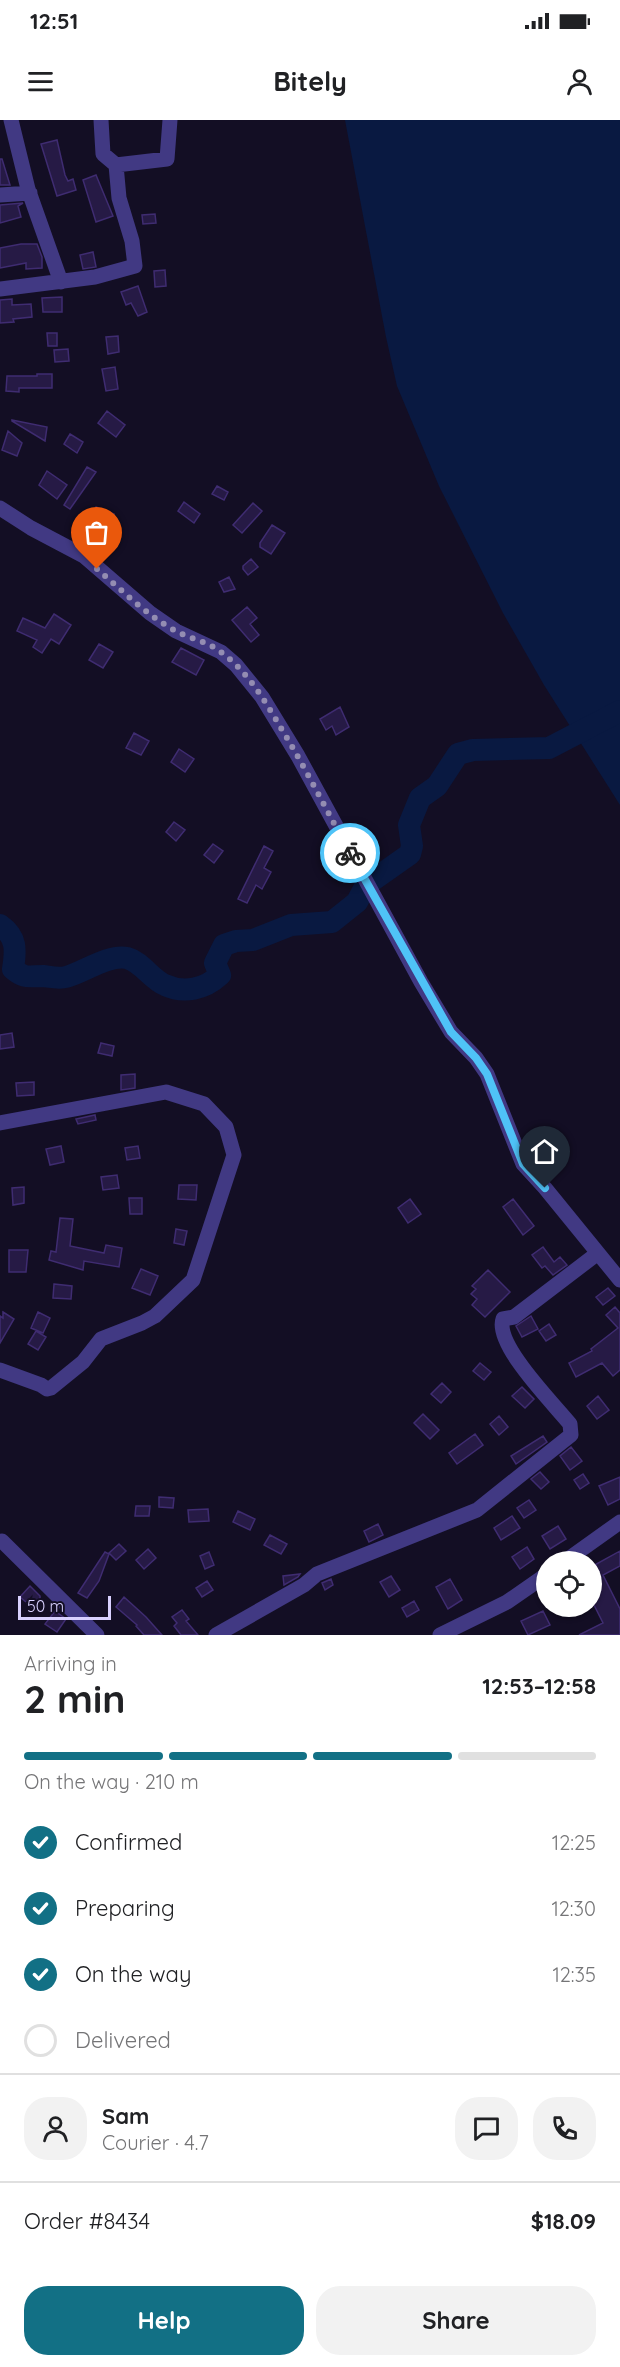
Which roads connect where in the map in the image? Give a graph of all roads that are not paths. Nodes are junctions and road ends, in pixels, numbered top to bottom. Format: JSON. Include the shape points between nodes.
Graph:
{"nodes":[{"id":1,"x":11,"y":120,"type":"edge"},
{"id":2,"x":101,"y":120,"type":"edge"},
{"id":3,"x":170,"y":120,"type":"edge"},
{"id":4,"x":116,"y":165,"type":"junction"},
{"id":5,"x":30,"y":193,"type":"junction"},
{"id":6,"x":0,"y":195,"type":"edge"},
{"id":7,"x":61,"y":282,"type":"junction"},
{"id":8,"x":0,"y":289,"type":"edge"},
{"id":9,"x":0,"y":508,"type":"edge"},
{"id":10,"x":0,"y":1123,"type":"edge"},
{"id":11,"x":598,"y":1252,"type":"junction"},
{"id":12,"x":620,"y":1280,"type":"edge"},
{"id":13,"x":0,"y":1370,"type":"edge"},
{"id":14,"x":620,"y":1522,"type":"edge"},
{"id":15,"x":1,"y":1542,"type":"edge"},
{"id":16,"x":579,"y":1551,"type":"edge"},
{"id":17,"x":536,"y":1582,"type":"edge"},
{"id":18,"x":97,"y":1635,"type":"edge"},
{"id":19,"x":216,"y":1635,"type":"edge"},
{"id":20,"x":440,"y":1635,"type":"edge"}],
"edges":[{"from":1,"to":5,"type":"street"},
{"from":2,"to":4,"type":"street","via":[[103,154]]},
{"from":3,"to":4,"type":"street","via":[[167,159]]},
{"from":4,"to":7,"type":"street","via":[[118,198],[135,266]]},
{"from":5,"to":6,"type":"street"},
{"from":5,"to":7,"type":"street"},
{"from":7,"to":8,"type":"street"},
{"from":9,"to":11,"type":"street","via":[[84,556],[176,631],[221,652],[262,697],[451,1032],[487,1074],[523,1164]]},
{"from":10,"to":13,"type":"street","via":[[166,1092],[204,1104],[226,1127],[234,1155],[193,1280],[142,1323],[101,1339],[83,1362],[51,1388]]},
{"from":11,"to":12,"type":"street"},
{"from":11,"to":19,"type":"street","via":[[514,1317],[503,1319],[501,1326],[514,1356],[570,1424],[571,1435],[477,1510],[317,1574]]},
{"from":14,"to":16,"type":"street"},
{"from":15,"to":18,"type":"street"},
{"from":17,"to":20,"type":"street","via":[[507,1602]]}]}
